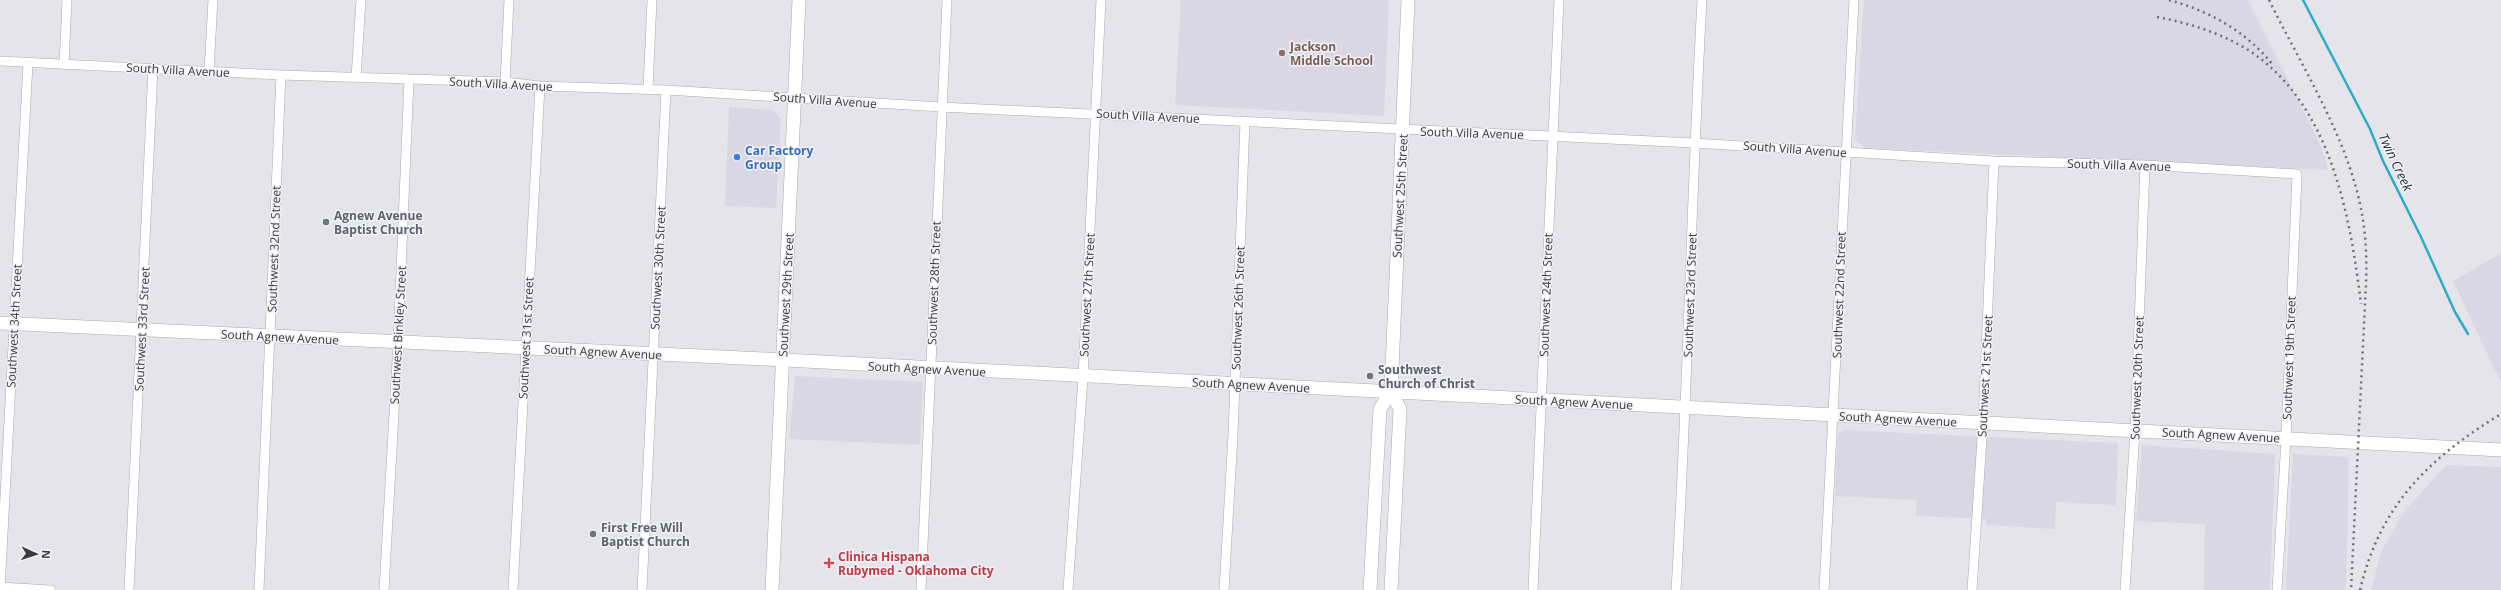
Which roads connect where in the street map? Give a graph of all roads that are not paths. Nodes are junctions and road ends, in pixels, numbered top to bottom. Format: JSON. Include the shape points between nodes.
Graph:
{"nodes":[{"id":1,"x":67,"y":0,"type":"edge"},
{"id":2,"x":212,"y":0,"type":"edge"},
{"id":3,"x":361,"y":0,"type":"edge"},
{"id":4,"x":509,"y":0,"type":"edge"},
{"id":5,"x":652,"y":0,"type":"edge"},
{"id":6,"x":799,"y":0,"type":"edge"},
{"id":7,"x":947,"y":0,"type":"edge"},
{"id":8,"x":1101,"y":0,"type":"edge"},
{"id":9,"x":1408,"y":0,"type":"edge"},
{"id":10,"x":1559,"y":0,"type":"edge"},
{"id":11,"x":1702,"y":0,"type":"edge"},
{"id":12,"x":1854,"y":0,"type":"edge"},
{"id":13,"x":0,"y":61,"type":"edge"},
{"id":14,"x":28,"y":63,"type":"junction"},
{"id":15,"x":64,"y":65,"type":"junction"},
{"id":16,"x":153,"y":68,"type":"junction"},
{"id":17,"x":209,"y":71,"type":"junction"},
{"id":18,"x":282,"y":75,"type":"junction"},
{"id":19,"x":356,"y":78,"type":"junction"},
{"id":20,"x":409,"y":79,"type":"junction"},
{"id":21,"x":505,"y":82,"type":"junction"},
{"id":22,"x":540,"y":86,"type":"junction"},
{"id":23,"x":648,"y":89,"type":"junction"},
{"id":24,"x":666,"y":90,"type":"junction"},
{"id":25,"x":795,"y":98,"type":"junction"},
{"id":26,"x":941,"y":107,"type":"junction"},
{"id":27,"x":1094,"y":113,"type":"junction"},
{"id":28,"x":1245,"y":121,"type":"junction"},
{"id":29,"x":1403,"y":130,"type":"junction"},
{"id":30,"x":1552,"y":135,"type":"junction"},
{"id":31,"x":1694,"y":142,"type":"junction"},
{"id":32,"x":1845,"y":153,"type":"junction"},
{"id":33,"x":1994,"y":161,"type":"junction"},
{"id":34,"x":2145,"y":165,"type":"junction"},
{"id":35,"x":2297,"y":174,"type":"joint"},
{"id":36,"x":0,"y":323,"type":"edge"},
{"id":37,"x":14,"y":324,"type":"junction"},
{"id":38,"x":143,"y":330,"type":"junction"},
{"id":39,"x":270,"y":336,"type":"junction"},
{"id":40,"x":398,"y":343,"type":"junction"},
{"id":41,"x":525,"y":348,"type":"junction"},
{"id":42,"x":654,"y":355,"type":"junction"},
{"id":43,"x":783,"y":360,"type":"junction"},
{"id":44,"x":931,"y":369,"type":"junction"},
{"id":45,"x":1083,"y":377,"type":"junction"},
{"id":46,"x":1235,"y":385,"type":"junction"},
{"id":47,"x":1391,"y":392,"type":"junction"},
{"id":48,"x":1543,"y":401,"type":"junction"},
{"id":49,"x":1687,"y":407,"type":"junction"},
{"id":50,"x":1834,"y":416,"type":"junction"},
{"id":51,"x":1983,"y":423,"type":"junction"},
{"id":52,"x":2135,"y":430,"type":"junction"},
{"id":53,"x":2286,"y":439,"type":"junction"},
{"id":54,"x":2501,"y":450,"type":"edge"},
{"id":55,"x":0,"y":587,"type":"edge"},
{"id":56,"x":0,"y":590,"type":"edge"},
{"id":57,"x":51,"y":590,"type":"edge"},
{"id":58,"x":129,"y":590,"type":"edge"},
{"id":59,"x":258,"y":590,"type":"edge"},
{"id":60,"x":384,"y":590,"type":"edge"},
{"id":61,"x":513,"y":590,"type":"edge"},
{"id":62,"x":642,"y":590,"type":"edge"},
{"id":63,"x":772,"y":590,"type":"edge"},
{"id":64,"x":920,"y":590,"type":"edge"},
{"id":65,"x":1068,"y":590,"type":"edge"},
{"id":66,"x":1224,"y":590,"type":"edge"},
{"id":67,"x":1370,"y":590,"type":"edge"},
{"id":68,"x":1391,"y":590,"type":"edge"},
{"id":69,"x":1533,"y":590,"type":"edge"},
{"id":70,"x":1676,"y":590,"type":"edge"},
{"id":71,"x":1824,"y":590,"type":"edge"},
{"id":72,"x":1972,"y":590,"type":"edge"},
{"id":73,"x":2125,"y":590,"type":"edge"},
{"id":74,"x":2277,"y":590,"type":"edge"}],
"edges":[{"from":1,"to":15,"type":"street"},
{"from":2,"to":17,"type":"street"},
{"from":3,"to":19,"type":"street"},
{"from":4,"to":21,"type":"street"},
{"from":5,"to":23,"type":"street"},
{"from":6,"to":25,"type":"main road","name":"Southwest 29th Street"},
{"from":7,"to":26,"type":"street","name":"Southwest 28th Street"},
{"from":8,"to":27,"type":"street","name":"Southwest 27th Street"},
{"from":9,"to":29,"type":"main road","name":"Southwest 25th Street"},
{"from":10,"to":30,"type":"street","name":"Southwest 24th Street"},
{"from":11,"to":31,"type":"street","name":"Southwest 23rd Street"},
{"from":12,"to":32,"type":"street","name":"Southwest 22nd Street"},
{"from":13,"to":14,"type":"street","name":"South Villa Avenue"},
{"from":14,"to":15,"type":"street","name":"South Villa Avenue"},
{"from":14,"to":37,"type":"street","name":"Southwest 34th Street"},
{"from":15,"to":16,"type":"street","name":"South Villa Avenue"},
{"from":16,"to":17,"type":"street","name":"South Villa Avenue"},
{"from":16,"to":38,"type":"street","name":"Southwest 33rd Street"},
{"from":17,"to":18,"type":"street","name":"South Villa Avenue"},
{"from":18,"to":19,"type":"street","name":"South Villa Avenue"},
{"from":18,"to":39,"type":"street","name":"Southwest 32nd Street"},
{"from":19,"to":20,"type":"street","name":"South Villa Avenue"},
{"from":20,"to":21,"type":"street","name":"South Villa Avenue"},
{"from":20,"to":40,"type":"street","name":"Southwest Binkley Street"},
{"from":21,"to":22,"type":"street","name":"South Villa Avenue"},
{"from":22,"to":23,"type":"street","name":"South Villa Avenue"},
{"from":22,"to":41,"type":"street","name":"Southwest 31st Street"},
{"from":23,"to":24,"type":"street","name":"South Villa Avenue"},
{"from":24,"to":25,"type":"street","name":"South Villa Avenue"},
{"from":24,"to":42,"type":"street","name":"Southwest 30th Street"},
{"from":25,"to":26,"type":"street","name":"South Villa Avenue"},
{"from":25,"to":43,"type":"main road","name":"Southwest 29th Street"},
{"from":26,"to":27,"type":"street","name":"South Villa Avenue"},
{"from":26,"to":44,"type":"street","name":"Southwest 28th Street"},
{"from":27,"to":28,"type":"street","name":"South Villa Avenue"},
{"from":27,"to":45,"type":"street","name":"Southwest 27th Street"},
{"from":28,"to":29,"type":"street","name":"South Villa Avenue"},
{"from":28,"to":46,"type":"street","name":"Southwest 26th Street"},
{"from":29,"to":30,"type":"street","name":"South Villa Avenue"},
{"from":29,"to":47,"type":"main road","name":"Southwest 25th Street"},
{"from":30,"to":31,"type":"street","name":"South Villa Avenue"},
{"from":30,"to":48,"type":"street","name":"Southwest 24th Street"},
{"from":31,"to":32,"type":"street","name":"South Villa Avenue"},
{"from":31,"to":49,"type":"street","name":"Southwest 23rd Street"},
{"from":32,"to":33,"type":"street","name":"South Villa Avenue"},
{"from":32,"to":50,"type":"street","name":"Southwest 22nd Street"},
{"from":33,"to":34,"type":"street","name":"South Villa Avenue"},
{"from":33,"to":51,"type":"street","name":"Southwest 21st Street"},
{"from":34,"to":35,"type":"street","name":"South Villa Avenue"},
{"from":34,"to":52,"type":"street","name":"Southwest 20th Street"},
{"from":35,"to":53,"type":"street","name":"Southwest 19th Street"},
{"from":36,"to":37,"type":"main road","name":"South Agnew Avenue"},
{"from":37,"to":38,"type":"main road","name":"South Agnew Avenue"},
{"from":37,"to":55,"type":"street","name":"Southwest 34th Street"},
{"from":38,"to":39,"type":"main road","name":"South Agnew Avenue"},
{"from":38,"to":58,"type":"street","name":"Southwest 33rd Street"},
{"from":39,"to":40,"type":"main road","name":"South Agnew Avenue"},
{"from":39,"to":59,"type":"street","name":"Southwest 32nd Street"},
{"from":40,"to":41,"type":"main road","name":"South Agnew Avenue"},
{"from":40,"to":60,"type":"street","name":"Southwest Binkley Street"},
{"from":41,"to":42,"type":"main road","name":"South Agnew Avenue"},
{"from":41,"to":61,"type":"street","name":"Southwest 31st Street"},
{"from":42,"to":43,"type":"main road","name":"South Agnew Avenue"},
{"from":42,"to":62,"type":"street","name":"Southwest 30th Street"},
{"from":43,"to":44,"type":"main road","name":"South Agnew Avenue"},
{"from":43,"to":63,"type":"main road","name":"Southwest 29th Street"},
{"from":44,"to":45,"type":"main road","name":"South Agnew Avenue"},
{"from":44,"to":64,"type":"street","name":"Southwest 28th Street"},
{"from":45,"to":46,"type":"main road","name":"South Agnew Avenue"},
{"from":45,"to":65,"type":"street","name":"Southwest 27th Street"},
{"from":46,"to":47,"type":"main road","name":"South Agnew Avenue"},
{"from":46,"to":66,"type":"street","name":"Southwest 26th Street"},
{"from":47,"to":48,"type":"main road","name":"South Agnew Avenue"},
{"from":47,"to":67,"type":"main road","via":[[1380,409]]},
{"from":47,"to":68,"type":"main road","name":"Southwest 25th Street","via":[[1400,409]]},
{"from":48,"to":49,"type":"main road","name":"South Agnew Avenue"},
{"from":48,"to":69,"type":"street","name":"Southwest 24th Street"},
{"from":49,"to":50,"type":"main road","name":"South Agnew Avenue"},
{"from":49,"to":70,"type":"street","name":"Southwest 23rd Street"},
{"from":50,"to":51,"type":"main road","name":"South Agnew Avenue"},
{"from":50,"to":71,"type":"street","name":"Southwest 22nd Street"},
{"from":51,"to":52,"type":"main road","name":"South Agnew Avenue"},
{"from":51,"to":72,"type":"street","name":"Southwest 21st Street"},
{"from":52,"to":53,"type":"main road","name":"South Agnew Avenue"},
{"from":52,"to":73,"type":"street","name":"Southwest 20th Street"},
{"from":53,"to":54,"type":"main road","name":"South Agnew Avenue"},
{"from":53,"to":74,"type":"street","name":"Southwest 19th Street"},
{"from":55,"to":56,"type":"street","name":"Southwest 34th Street"},
{"from":55,"to":57,"type":"street"}]}
